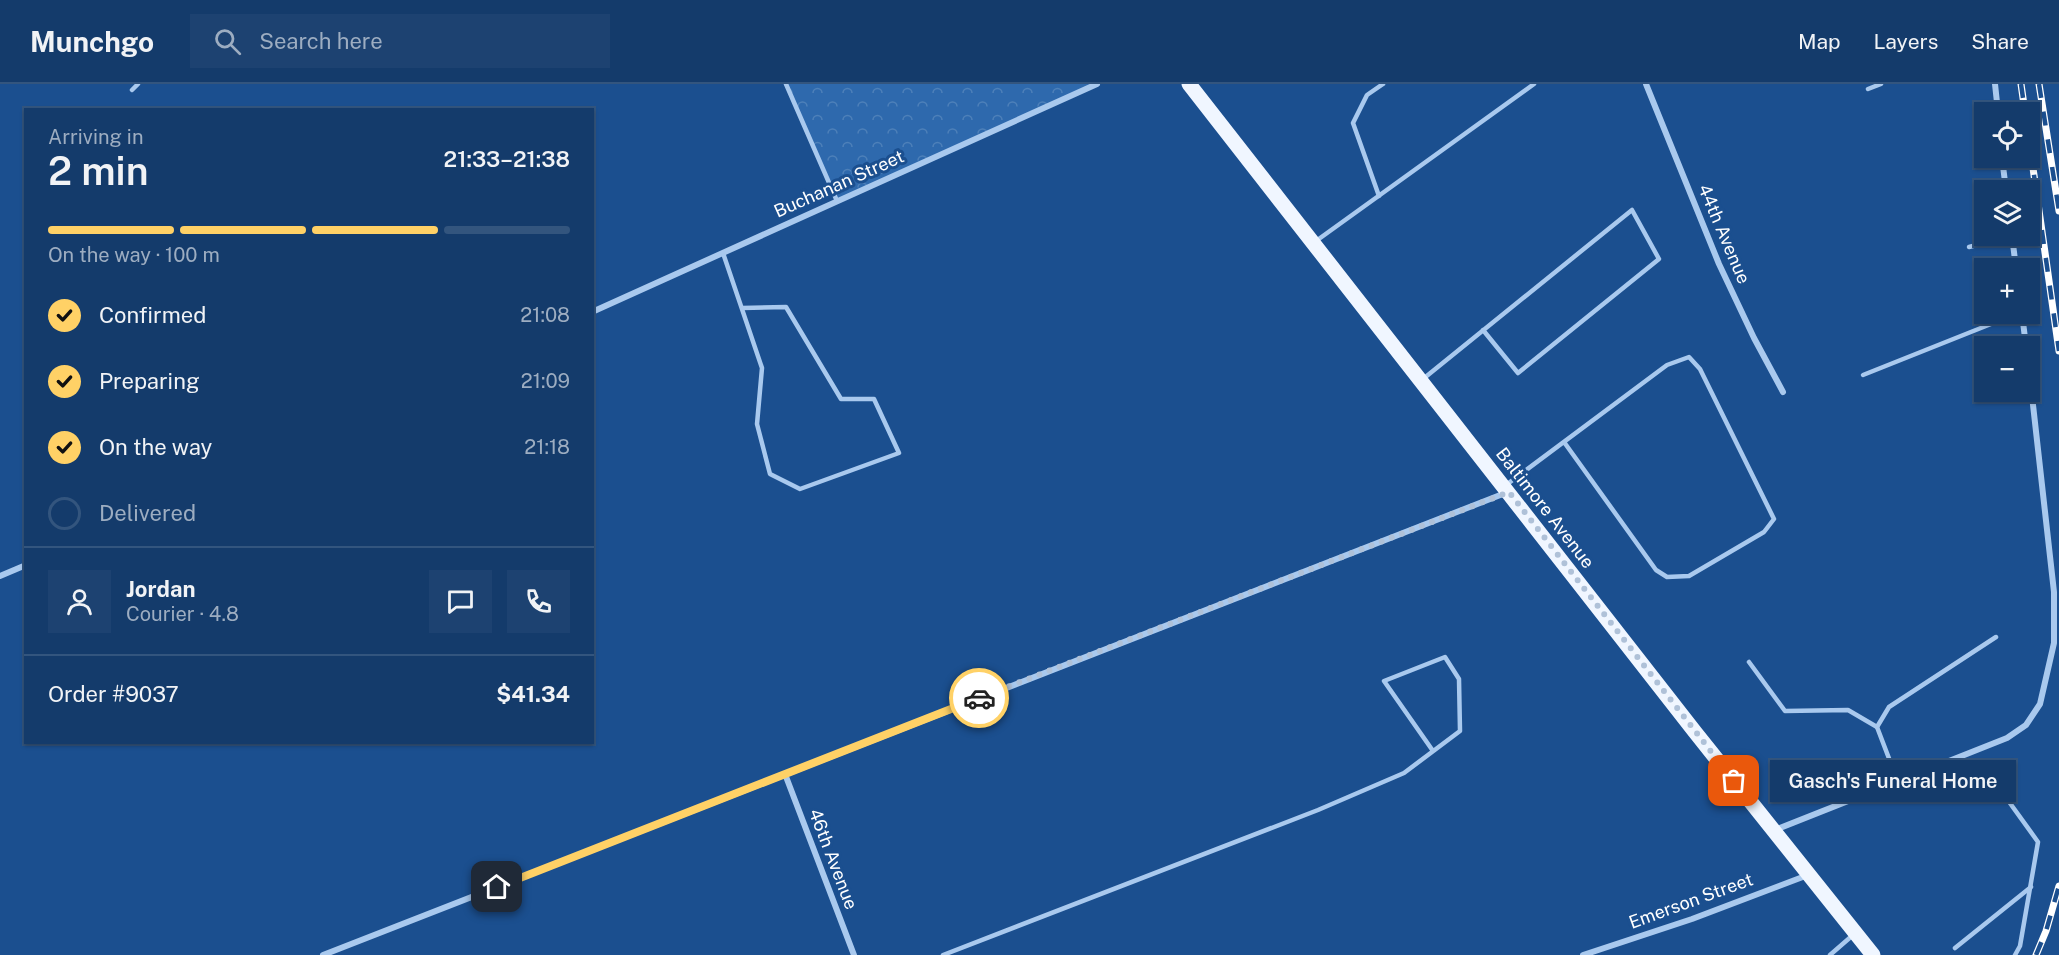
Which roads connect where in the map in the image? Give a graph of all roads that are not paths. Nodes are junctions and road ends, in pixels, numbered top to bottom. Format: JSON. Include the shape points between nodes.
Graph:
{"nodes":[{"id":1,"x":138,"y":84,"type":"edge"},
{"id":2,"x":786,"y":84,"type":"edge"},
{"id":3,"x":1097,"y":84,"type":"edge"},
{"id":4,"x":1189,"y":84,"type":"edge"},
{"id":5,"x":1383,"y":84,"type":"edge"},
{"id":6,"x":1534,"y":84,"type":"edge"},
{"id":7,"x":1646,"y":84,"type":"edge"},
{"id":8,"x":1881,"y":84,"type":"edge"},
{"id":9,"x":1995,"y":84,"type":"edge"},
{"id":10,"x":1868,"y":89,"type":"dead end"},
{"id":11,"x":132,"y":90,"type":"dead end"},
{"id":12,"x":1997,"y":102,"type":"edge"},
{"id":13,"x":1379,"y":196,"type":"junction"},
{"id":14,"x":837,"y":201,"type":"junction"},
{"id":15,"x":1314,"y":243,"type":"junction"},
{"id":16,"x":1974,"y":246,"type":"edge"},
{"id":17,"x":1969,"y":247,"type":"dead end"},
{"id":18,"x":723,"y":253,"type":"junction"},
{"id":19,"x":742,"y":308,"type":"junction"},
{"id":20,"x":594,"y":311,"type":"edge"},
{"id":21,"x":1991,"y":324,"type":"edge"},
{"id":22,"x":1483,"y":330,"type":"junction"},
{"id":23,"x":1863,"y":375,"type":"dead end"},
{"id":24,"x":1421,"y":380,"type":"junction"},
{"id":25,"x":1783,"y":392,"type":"dead end"},
{"id":26,"x":2033,"y":402,"type":"edge"},
{"id":27,"x":1564,"y":442,"type":"junction"},
{"id":28,"x":1506,"y":490,"type":"junction"},
{"id":29,"x":24,"y":566,"type":"edge"},
{"id":30,"x":0,"y":576,"type":"edge"},
{"id":31,"x":1996,"y":637,"type":"dead end"},
{"id":32,"x":1749,"y":662,"type":"dead end"},
{"id":33,"x":1877,"y":727,"type":"junction"},
{"id":34,"x":1433,"y":751,"type":"junction"},
{"id":35,"x":785,"y":774,"type":"junction"},
{"id":36,"x":1898,"y":782,"type":"junction"},
{"id":37,"x":2007,"y":799,"type":"dead end"},
{"id":38,"x":1774,"y":830,"type":"junction"},
{"id":39,"x":1809,"y":874,"type":"junction"},
{"id":40,"x":2031,"y":887,"type":"junction"},
{"id":41,"x":1855,"y":933,"type":"junction"},
{"id":42,"x":1955,"y":948,"type":"dead end"},
{"id":43,"x":323,"y":955,"type":"edge"},
{"id":44,"x":854,"y":955,"type":"edge"},
{"id":45,"x":943,"y":955,"type":"edge"},
{"id":46,"x":1583,"y":955,"type":"edge"},
{"id":47,"x":1830,"y":955,"type":"edge"},
{"id":48,"x":1873,"y":955,"type":"edge"},
{"id":49,"x":2015,"y":955,"type":"edge"}],
"edges":[{"from":1,"to":11,"type":"lane"},
{"from":2,"to":14,"type":"lane"},
{"from":3,"to":14,"type":"street","name":"Buchanan Street"},
{"from":4,"to":15,"type":"main road","name":"Baltimore Avenue"},
{"from":5,"to":13,"type":"lane","via":[[1367,95],[1353,123]]},
{"from":6,"to":13,"type":"lane"},
{"from":7,"to":25,"type":"street","name":"44th Avenue","via":[[1719,264]]},
{"from":8,"to":10,"type":"lane"},
{"from":9,"to":12,"type":"street"},
{"from":13,"to":15,"type":"lane"},
{"from":14,"to":18,"type":"street","name":"Buchanan Street"},
{"from":15,"to":24,"type":"main road","name":"Baltimore Avenue"},
{"from":16,"to":17,"type":"lane"},
{"from":18,"to":19,"type":"lane"},
{"from":18,"to":20,"type":"street","name":"Buchanan Street"},
{"from":19,"to":19,"type":"lane","via":[[762,368],[757,424],[770,474],[800,489],[899,453],[874,399],[841,399],[786,307]]},
{"from":21,"to":23,"type":"lane"},
{"from":22,"to":22,"type":"lane","via":[[1518,373],[1527,366],[1659,259],[1632,210]]},
{"from":22,"to":24,"type":"lane"},
{"from":24,"to":28,"type":"main road","name":"Baltimore Avenue"},
{"from":26,"to":36,"type":"street","via":[[2054,592],[2054,643],[2040,704],[2026,725],[2007,738]]},
{"from":27,"to":27,"type":"lane","via":[[1667,365],[1689,357],[1700,369],[1774,519],[1764,532],[1689,576],[1667,577],[1656,570]]},
{"from":27,"to":28,"type":"lane"},
{"from":28,"to":35,"type":"street"},
{"from":28,"to":38,"type":"main road","name":"Baltimore Avenue"},
{"from":29,"to":30,"type":"street"},
{"from":31,"to":33,"type":"lane","via":[[1889,707]]},
{"from":32,"to":33,"type":"lane","via":[[1785,711],[1848,710]]},
{"from":33,"to":36,"type":"lane"},
{"from":34,"to":34,"type":"lane","via":[[1460,731],[1459,679],[1445,657],[1384,681]]},
{"from":34,"to":45,"type":"lane","via":[[1404,773],[1317,810]]},
{"from":35,"to":43,"type":"street"},
{"from":35,"to":44,"type":"street","name":"46th Avenue"},
{"from":36,"to":38,"type":"street"},
{"from":37,"to":40,"type":"lane","via":[[2038,842]]},
{"from":38,"to":39,"type":"main road","name":"Baltimore Avenue"},
{"from":39,"to":41,"type":"main road","name":"Baltimore Avenue"},
{"from":39,"to":46,"type":"street","name":"Emerson Street"},
{"from":40,"to":42,"type":"lane"},
{"from":40,"to":49,"type":"lane"},
{"from":41,"to":47,"type":"lane"},
{"from":41,"to":48,"type":"main road","name":"Baltimore Avenue"}]}
